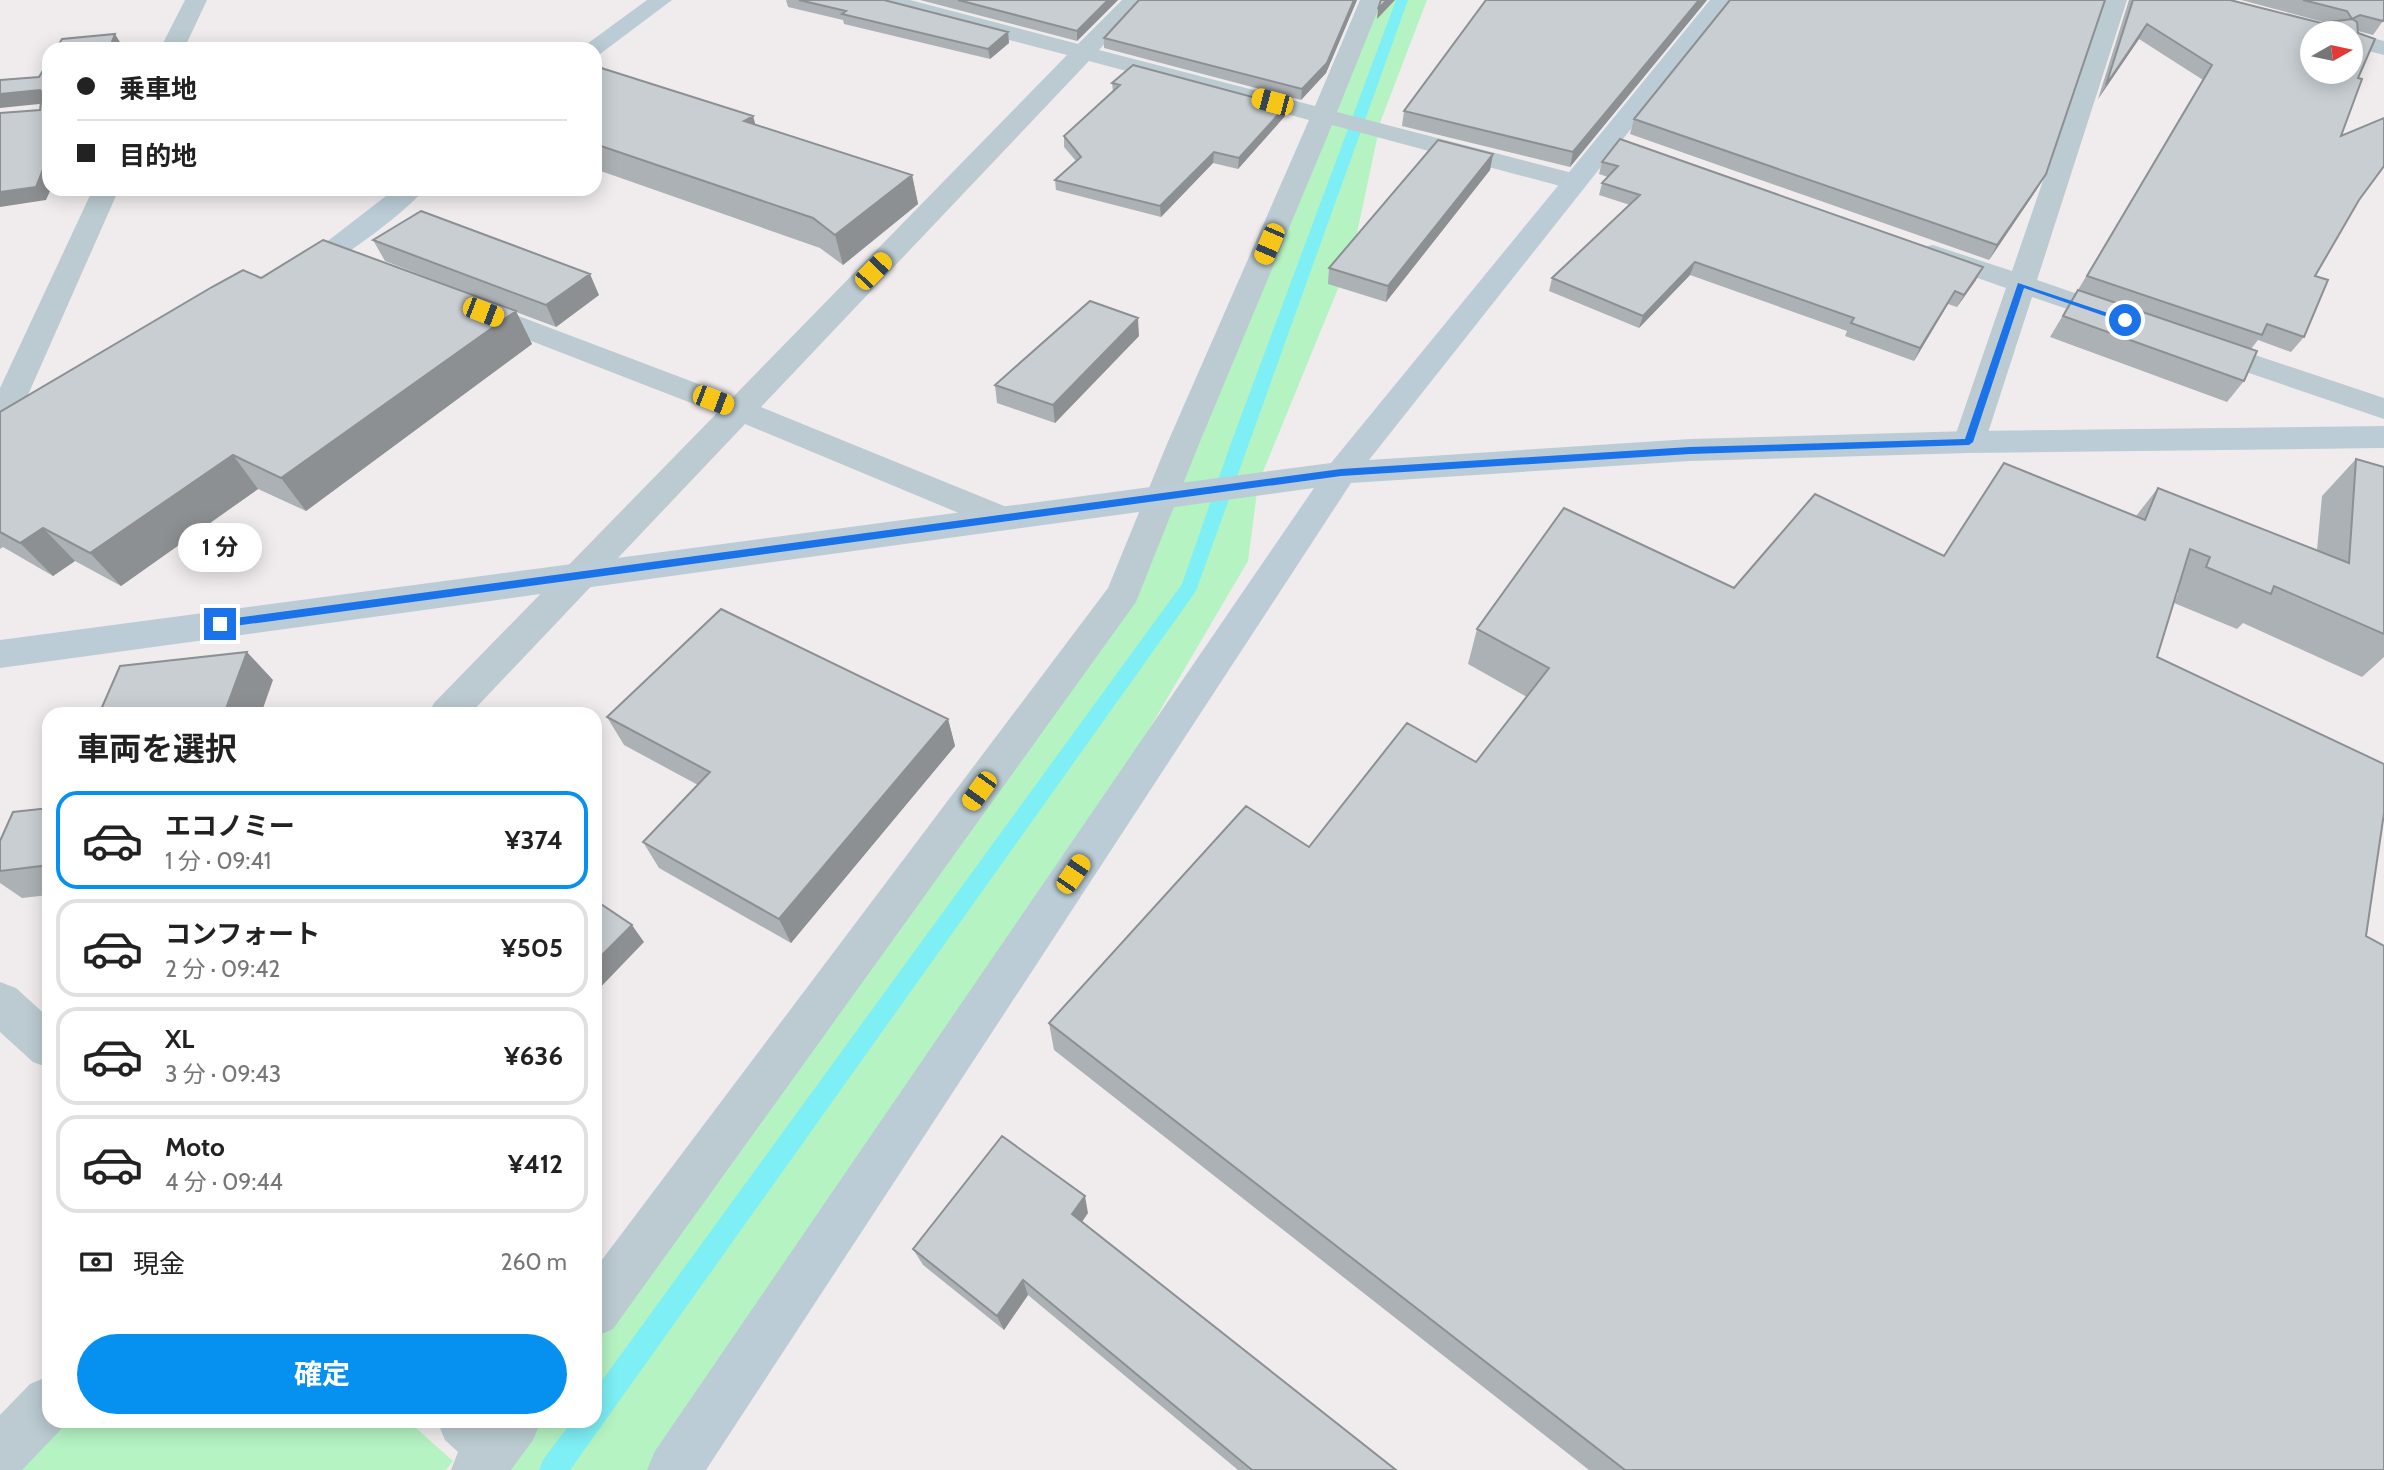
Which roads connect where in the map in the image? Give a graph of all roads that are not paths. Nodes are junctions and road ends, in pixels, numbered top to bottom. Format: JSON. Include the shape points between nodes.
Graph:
{"nodes":[{"id":1,"x":196,"y":0,"type":"edge"},
{"id":2,"x":662,"y":0,"type":"edge"},
{"id":3,"x":884,"y":0,"type":"edge"},
{"id":4,"x":1134,"y":0,"type":"edge"},
{"id":5,"x":1371,"y":0,"type":"edge"},
{"id":6,"x":1722,"y":0,"type":"edge"},
{"id":7,"x":2116,"y":0,"type":"edge"},
{"id":8,"x":175,"y":42,"type":"edge"},
{"id":9,"x":602,"y":42,"type":"edge"},
{"id":10,"x":2363,"y":42,"type":"edge"},
{"id":11,"x":2384,"y":48,"type":"edge"},
{"id":12,"x":1085,"y":53,"type":"junction"},
{"id":13,"x":1325,"y":116,"type":"junction"},
{"id":14,"x":1575,"y":182,"type":"junction"},
{"id":15,"x":103,"y":196,"type":"edge"},
{"id":16,"x":404,"y":196,"type":"edge"},
{"id":17,"x":1906,"y":243,"type":"edge"},
{"id":18,"x":2021,"y":284,"type":"junction"},
{"id":19,"x":265,"y":289,"type":"edge"},
{"id":20,"x":444,"y":297,"type":"edge"},
{"id":21,"x":2384,"y":409,"type":"edge"},
{"id":22,"x":738,"y":410,"type":"junction"},
{"id":23,"x":35,"y":416,"type":"edge"},
{"id":24,"x":0,"y":422,"type":"edge"},
{"id":25,"x":0,"y":435,"type":"edge"},
{"id":26,"x":2384,"y":437,"type":"edge"},
{"id":27,"x":1969,"y":442,"type":"junction"},
{"id":28,"x":1341,"y":473,"type":"junction"},
{"id":29,"x":1160,"y":497,"type":"junction"},
{"id":30,"x":1002,"y":518,"type":"junction"},
{"id":31,"x":579,"y":576,"type":"junction"},
{"id":32,"x":0,"y":654,"type":"edge"},
{"id":33,"x":454,"y":707,"type":"edge"},
{"id":34,"x":0,"y":1003,"type":"edge"},
{"id":35,"x":42,"y":1041,"type":"edge"},
{"id":36,"x":602,"y":1301,"type":"edge"},
{"id":37,"x":42,"y":1410,"type":"edge"},
{"id":38,"x":0,"y":1454,"type":"edge"},
{"id":39,"x":674,"y":1470,"type":"edge"}],
"edges":[{"from":1,"to":8,"type":"street"},
{"from":2,"to":9,"type":"street"},
{"from":3,"to":12,"type":"street"},
{"from":4,"to":12,"type":"street"},
{"from":5,"to":13,"type":"street"},
{"from":6,"to":14,"type":"street","via":[[1623,143]]},
{"from":7,"to":18,"type":"street"},
{"from":10,"to":11,"type":"street"},
{"from":12,"to":13,"type":"street"},
{"from":12,"to":22,"type":"street"},
{"from":13,"to":14,"type":"street"},
{"from":13,"to":29,"type":"street"},
{"from":14,"to":28,"type":"street"},
{"from":15,"to":24,"type":"street"},
{"from":16,"to":19,"type":"street","via":[[342,258]]},
{"from":17,"to":18,"type":"street"},
{"from":18,"to":21,"type":"street"},
{"from":18,"to":27,"type":"street"},
{"from":20,"to":22,"type":"street"},
{"from":22,"to":30,"type":"street"},
{"from":22,"to":31,"type":"street"},
{"from":23,"to":25,"type":"street"},
{"from":26,"to":27,"type":"street"},
{"from":27,"to":28,"type":"street","via":[[1690,450]]},
{"from":28,"to":29,"type":"street"},
{"from":28,"to":39,"type":"street"},
{"from":29,"to":30,"type":"street"},
{"from":29,"to":36,"type":"street","via":[[1124,593]]},
{"from":30,"to":31,"type":"street"},
{"from":31,"to":32,"type":"street"},
{"from":31,"to":33,"type":"street"},
{"from":34,"to":35,"type":"street"},
{"from":37,"to":38,"type":"street"}]}
